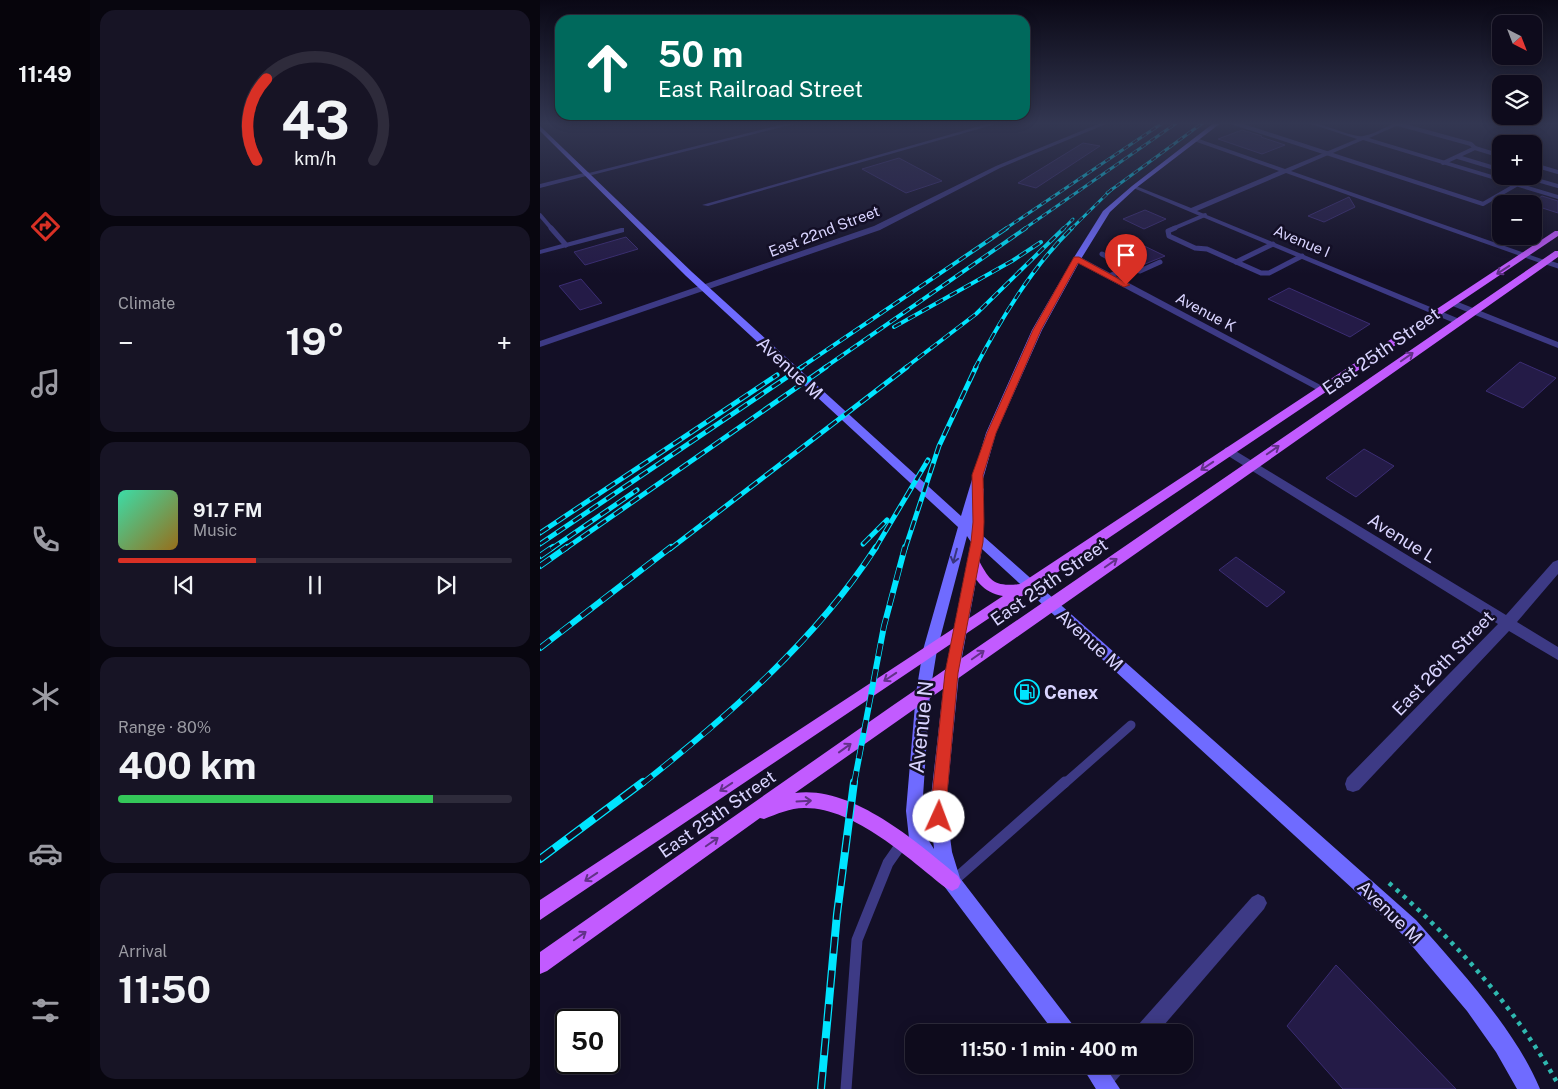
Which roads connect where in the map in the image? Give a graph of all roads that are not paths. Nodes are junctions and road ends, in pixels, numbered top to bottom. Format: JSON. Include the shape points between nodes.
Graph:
{"nodes":[{"id":1,"x":593,"y":173,"type":"edge"},
{"id":2,"x":817,"y":173,"type":"edge"},
{"id":3,"x":986,"y":173,"type":"edge"},
{"id":4,"x":1153,"y":173,"type":"edge"},
{"id":5,"x":1278,"y":173,"type":"edge"},
{"id":6,"x":1293,"y":173,"type":"edge"},
{"id":7,"x":1385,"y":173,"type":"edge"},
{"id":8,"x":1476,"y":173,"type":"edge"},
{"id":9,"x":588,"y":174,"type":"junction"},
{"id":10,"x":1492,"y":178,"type":"edge"},
{"id":11,"x":1542,"y":181,"type":"edge"},
{"id":12,"x":1516,"y":185,"type":"joint"},
{"id":13,"x":540,"y":186,"type":"edge"},
{"id":14,"x":1558,"y":186,"type":"edge"},
{"id":15,"x":1134,"y":187,"type":"junction"},
{"id":16,"x":1556,"y":195,"type":"edge"},
{"id":17,"x":706,"y":205,"type":"dead end"},
{"id":18,"x":1192,"y":210,"type":"junction"},
{"id":19,"x":540,"y":215,"type":"edge"},
{"id":20,"x":1205,"y":215,"type":"junction"},
{"id":21,"x":621,"y":230,"type":"dead end"},
{"id":22,"x":1558,"y":233,"type":"edge"},
{"id":23,"x":1273,"y":244,"type":"junction"},
{"id":24,"x":566,"y":245,"type":"junction"},
{"id":25,"x":540,"y":252,"type":"edge"},
{"id":26,"x":1558,"y":253,"type":"edge"},
{"id":27,"x":1102,"y":254,"type":"dead end"},
{"id":28,"x":1526,"y":255,"type":"junction"},
{"id":29,"x":1302,"y":256,"type":"junction"},
{"id":30,"x":1077,"y":259,"type":"junction"},
{"id":31,"x":1160,"y":262,"type":"dead end"},
{"id":32,"x":1236,"y":262,"type":"junction"},
{"id":33,"x":1546,"y":262,"type":"junction"},
{"id":34,"x":1558,"y":266,"type":"edge"},
{"id":35,"x":1128,"y":268,"type":"junction"},
{"id":36,"x":1109,"y":276,"type":"junction"},
{"id":37,"x":1453,"y":303,"type":"junction"},
{"id":38,"x":1474,"y":311,"type":"junction"},
{"id":39,"x":1438,"y":313,"type":"junction"},
{"id":40,"x":1459,"y":322,"type":"junction"},
{"id":41,"x":540,"y":344,"type":"edge"},
{"id":42,"x":1558,"y":345,"type":"edge"},
{"id":43,"x":1323,"y":389,"type":"junction"},
{"id":44,"x":1229,"y":452,"type":"junction"},
{"id":45,"x":1251,"y":465,"type":"junction"},
{"id":46,"x":978,"y":475,"type":"junction"},
{"id":47,"x":973,"y":562,"type":"junction"},
{"id":48,"x":1558,"y":565,"type":"edge"},
{"id":49,"x":1023,"y":588,"type":"junction"},
{"id":50,"x":1508,"y":624,"type":"junction"},
{"id":51,"x":958,"y":631,"type":"junction"},
{"id":52,"x":930,"y":650,"type":"junction"},
{"id":53,"x":1558,"y":654,"type":"edge"},
{"id":54,"x":952,"y":673,"type":"junction"},
{"id":55,"x":923,"y":693,"type":"junction"},
{"id":56,"x":1131,"y":725,"type":"dead end"},
{"id":57,"x":1352,"y":784,"type":"dead end"},
{"id":58,"x":741,"y":821,"type":"junction"},
{"id":59,"x":902,"y":843,"type":"junction"},
{"id":60,"x":952,"y":882,"type":"junction"},
{"id":61,"x":1258,"y":903,"type":"dead end"},
{"id":62,"x":540,"y":911,"type":"edge"},
{"id":63,"x":540,"y":964,"type":"edge"},
{"id":64,"x":1060,"y":1024,"type":"edge"},
{"id":65,"x":1152,"y":1024,"type":"edge"},
{"id":66,"x":846,"y":1089,"type":"edge"},
{"id":67,"x":1529,"y":1089,"type":"edge"}],
"edges":[{"from":1,"to":9,"type":"street"},
{"from":2,"to":17,"type":"street"},
{"from":3,"to":41,"type":"street","name":"East 22nd Street","via":[[876,228]]},
{"from":4,"to":15,"type":"main road","name":"Avenue N"},
{"from":5,"to":18,"type":"street"},
{"from":6,"to":28,"type":"street"},
{"from":7,"to":12,"type":"lane","via":[[1483,204]]},
{"from":8,"to":10,"type":"street"},
{"from":9,"to":13,"type":"street"},
{"from":9,"to":67,"type":"main road","name":"Avenue M","via":[[689,274],[866,438],[1409,927],[1491,1026]]},
{"from":11,"to":14,"type":"lane"},
{"from":12,"to":16,"type":"street"},
{"from":15,"to":18,"type":"street","name":"Avenue I"},
{"from":15,"to":30,"type":"main road","name":"Avenue N","via":[[1106,211]]},
{"from":18,"to":20,"type":"street","name":"Avenue I"},
{"from":19,"to":24,"type":"lane"},
{"from":20,"to":23,"type":"street","name":"Avenue I"},
{"from":20,"to":32,"type":"lane","via":[[1168,231],[1169,236]]},
{"from":21,"to":24,"type":"street"},
{"from":22,"to":28,"type":"main road","name":"East 25th Street"},
{"from":23,"to":29,"type":"street","name":"Avenue I"},
{"from":23,"to":32,"type":"lane"},
{"from":24,"to":25,"type":"street"},
{"from":26,"to":33,"type":"main road","name":"East 25th Street"},
{"from":27,"to":35,"type":"lane"},
{"from":28,"to":33,"type":"street"},
{"from":28,"to":37,"type":"main road","name":"East 25th Street","one_way":true},
{"from":29,"to":32,"type":"lane","via":[[1269,273],[1261,273]]},
{"from":29,"to":39,"type":"street","name":"Avenue I"},
{"from":30,"to":36,"type":"street","name":"Avenue K"},
{"from":30,"to":46,"type":"main road","name":"Avenue N","via":[[1037,330],[991,433]]},
{"from":31,"to":35,"type":"lane","via":[[1140,271]]},
{"from":33,"to":34,"type":"lane"},
{"from":33,"to":38,"type":"main road","name":"East 25th Street"},
{"from":35,"to":36,"type":"lane"},
{"from":36,"to":43,"type":"street","name":"Avenue K"},
{"from":37,"to":38,"type":"street"},
{"from":37,"to":39,"type":"main road","name":"East 25th Street"},
{"from":38,"to":40,"type":"main road","name":"East 25th Street"},
{"from":38,"to":42,"type":"street"},
{"from":39,"to":40,"type":"street","name":"Avenue I"},
{"from":39,"to":43,"type":"main road","name":"East 25th Street"},
{"from":45,"to":40,"type":"main road","name":"East 25th Street","one_way":true},
{"from":43,"to":44,"type":"main road","name":"East 25th Street"},
{"from":44,"to":45,"type":"street","name":"Avenue L"},
{"from":44,"to":49,"type":"main road","name":"East 25th Street","one_way":true},
{"from":45,"to":50,"type":"street","name":"Avenue L"},
{"from":54,"to":45,"type":"main road","name":"East 25th Street","one_way":true},
{"from":46,"to":47,"type":"main road","name":"Avenue N","via":[[979,522]]},
{"from":46,"to":52,"type":"main road","name":"Avenue N","one_way":true},
{"from":47,"to":49,"type":"main road","via":[[982,581],[990,587],[1008,591]]},
{"from":47,"to":51,"type":"main road","name":"Avenue N"},
{"from":48,"to":50,"type":"street","name":"East 26th Street"},
{"from":49,"to":51,"type":"main road","name":"East 25th Street"},
{"from":50,"to":53,"type":"street","name":"Avenue L"},
{"from":50,"to":57,"type":"street","name":"East 26th Street"},
{"from":51,"to":52,"type":"main road","name":"East 25th Street"},
{"from":51,"to":54,"type":"main road","name":"Avenue N"},
{"from":52,"to":55,"type":"main road","name":"Avenue N"},
{"from":52,"to":62,"type":"main road","name":"East 25th Street","one_way":true},
{"from":54,"to":55,"type":"main road","name":"East 25th Street"},
{"from":54,"to":60,"type":"main road","name":"Avenue N","via":[[938,806],[943,852]]},
{"from":58,"to":55,"type":"main road","name":"East 25th Street","one_way":true},
{"from":55,"to":60,"type":"main road","name":"Avenue N","via":[[914,811],[918,838],[922,848]]},
{"from":56,"to":60,"type":"lane"},
{"from":58,"to":59,"type":"main road","one_way":true,"via":[[784,803],[808,800],[850,810]]},
{"from":63,"to":58,"type":"main road","name":"East 25th Street","one_way":true},
{"from":59,"to":60,"type":"main road"},
{"from":59,"to":66,"type":"lane","via":[[888,863],[857,940]]},
{"from":60,"to":64,"type":"main road","name":"Avenue N"},
{"from":61,"to":65,"type":"street"}]}
